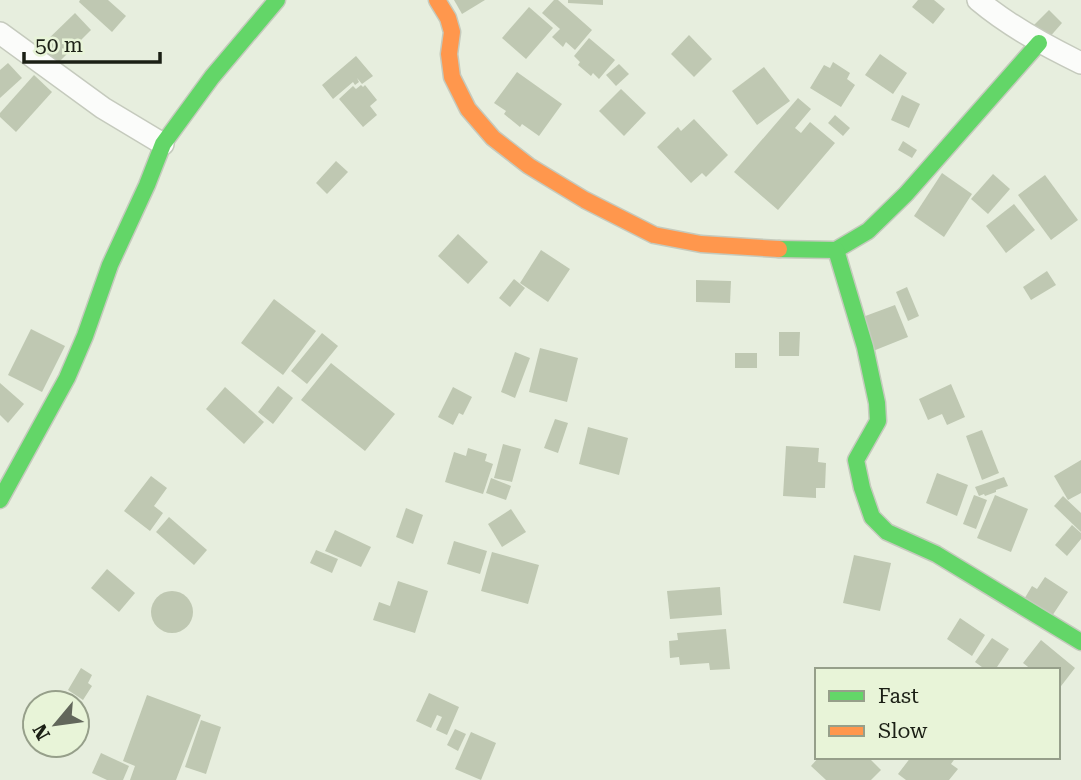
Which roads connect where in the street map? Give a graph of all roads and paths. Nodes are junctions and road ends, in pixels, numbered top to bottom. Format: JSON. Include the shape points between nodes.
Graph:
{"nodes":[{"id":1,"x":276,"y":0,"type":"edge"},
{"id":2,"x":437,"y":0,"type":"edge"},
{"id":3,"x":978,"y":0,"type":"edge"},
{"id":4,"x":0,"y":33,"type":"edge"},
{"id":5,"x":1040,"y":43,"type":"junction"},
{"id":6,"x":1081,"y":63,"type":"edge"},
{"id":7,"x":163,"y":144,"type":"junction"},
{"id":8,"x":836,"y":250,"type":"junction"},
{"id":9,"x":0,"y":500,"type":"edge"},
{"id":10,"x":1081,"y":642,"type":"edge"}],
"edges":[{"from":1,"to":7,"type":"street"},
{"from":2,"to":8,"type":"street","via":[[452,32],[452,77],[468,109],[493,138],[529,166],[654,235],[701,244]]},
{"from":3,"to":5,"type":"street"},
{"from":4,"to":7,"type":"street","via":[[103,108]]},
{"from":5,"to":6,"type":"street"},
{"from":5,"to":8,"type":"street","via":[[906,194],[868,231]]},
{"from":7,"to":9,"type":"street","via":[[67,378]]},
{"from":8,"to":10,"type":"street","via":[[877,403],[878,421],[856,460],[872,517],[887,532],[936,554]]}]}
